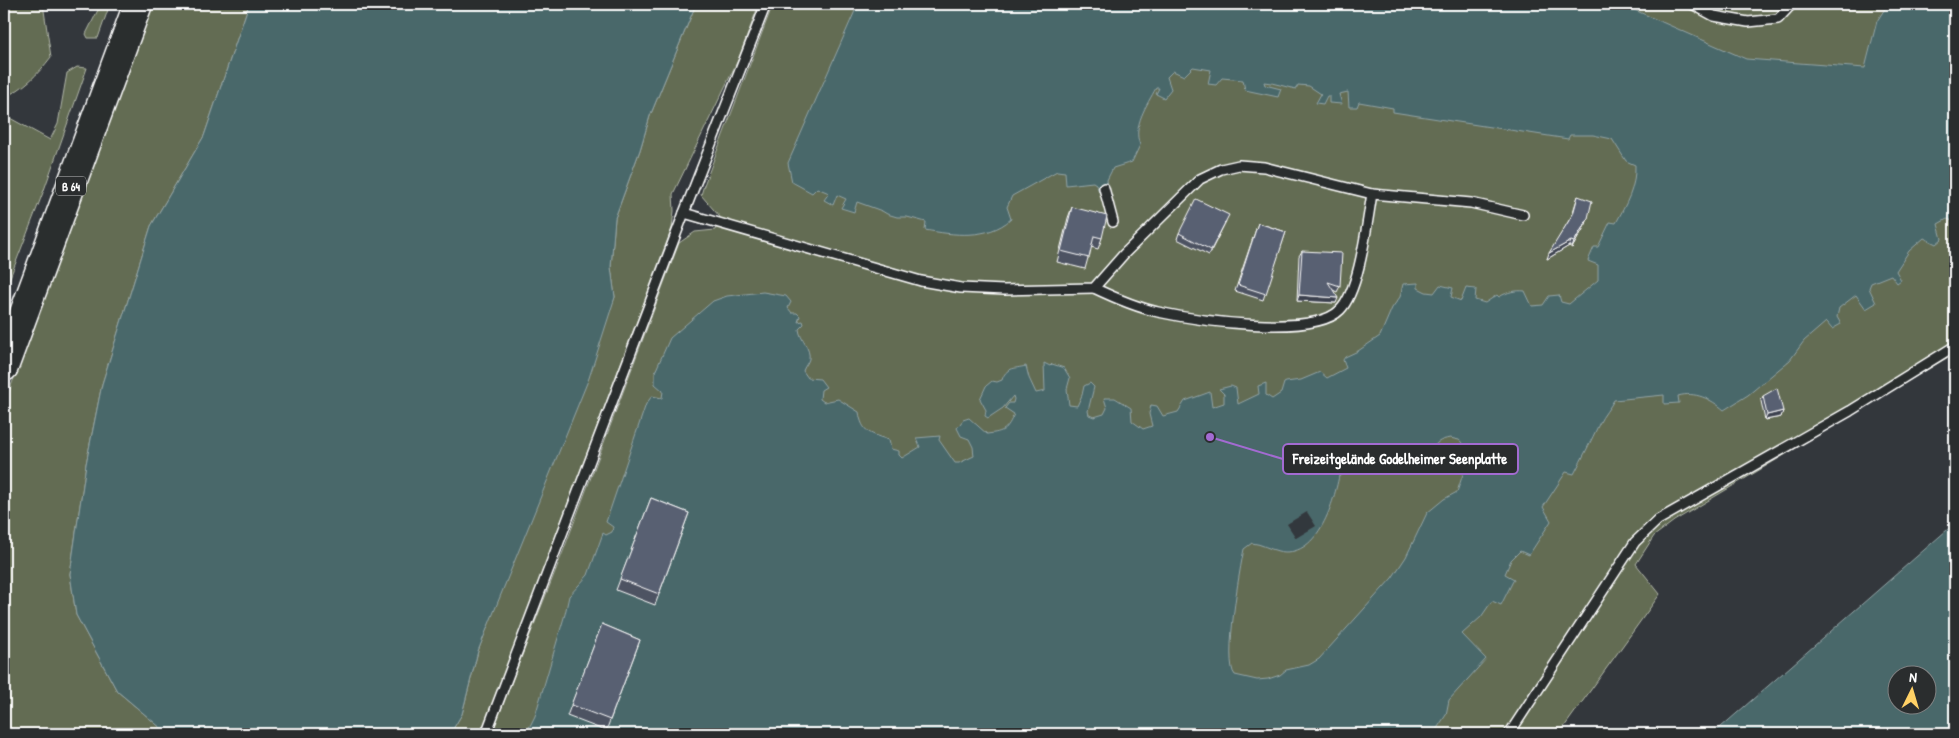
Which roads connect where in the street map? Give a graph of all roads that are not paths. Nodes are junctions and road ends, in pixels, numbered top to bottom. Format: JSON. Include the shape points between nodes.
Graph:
{"nodes":[{"id":1,"x":138,"y":4,"type":"edge"},
{"id":2,"x":766,"y":4,"type":"edge"},
{"id":3,"x":1692,"y":4,"type":"edge"},
{"id":4,"x":1792,"y":4,"type":"edge"},
{"id":5,"x":1104,"y":188,"type":"dead end"},
{"id":6,"x":1372,"y":194,"type":"junction"},
{"id":7,"x":684,"y":213,"type":"junction"},
{"id":8,"x":1523,"y":214,"type":"dead end"},
{"id":9,"x":1113,"y":222,"type":"dead end"},
{"id":10,"x":1094,"y":288,"type":"junction"},
{"id":11,"x":1955,"y":346,"type":"edge"},
{"id":12,"x":4,"y":367,"type":"edge"},
{"id":13,"x":486,"y":734,"type":"edge"},
{"id":14,"x":1509,"y":734,"type":"edge"}],
"edges":[{"from":1,"to":12,"type":"main road","number":"B 64"},
{"from":2,"to":7,"type":"lane"},
{"from":3,"to":4,"type":"lane","via":[[1714,16],[1748,22],[1778,19]]},
{"from":5,"to":9,"type":"lane"},
{"from":6,"to":8,"type":"lane","via":[[1471,203]]},
{"from":6,"to":10,"type":"lane","via":[[1264,167],[1239,165],[1221,169],[1200,179]]},
{"from":6,"to":10,"type":"lane","via":[[1348,300],[1330,317],[1277,326],[1235,324],[1158,312],[1120,301]]},
{"from":7,"to":10,"type":"lane","via":[[922,281],[961,288],[1004,290]]},
{"from":7,"to":13,"type":"lane"},
{"from":11,"to":14,"type":"lane","via":[[1645,530]]}]}
